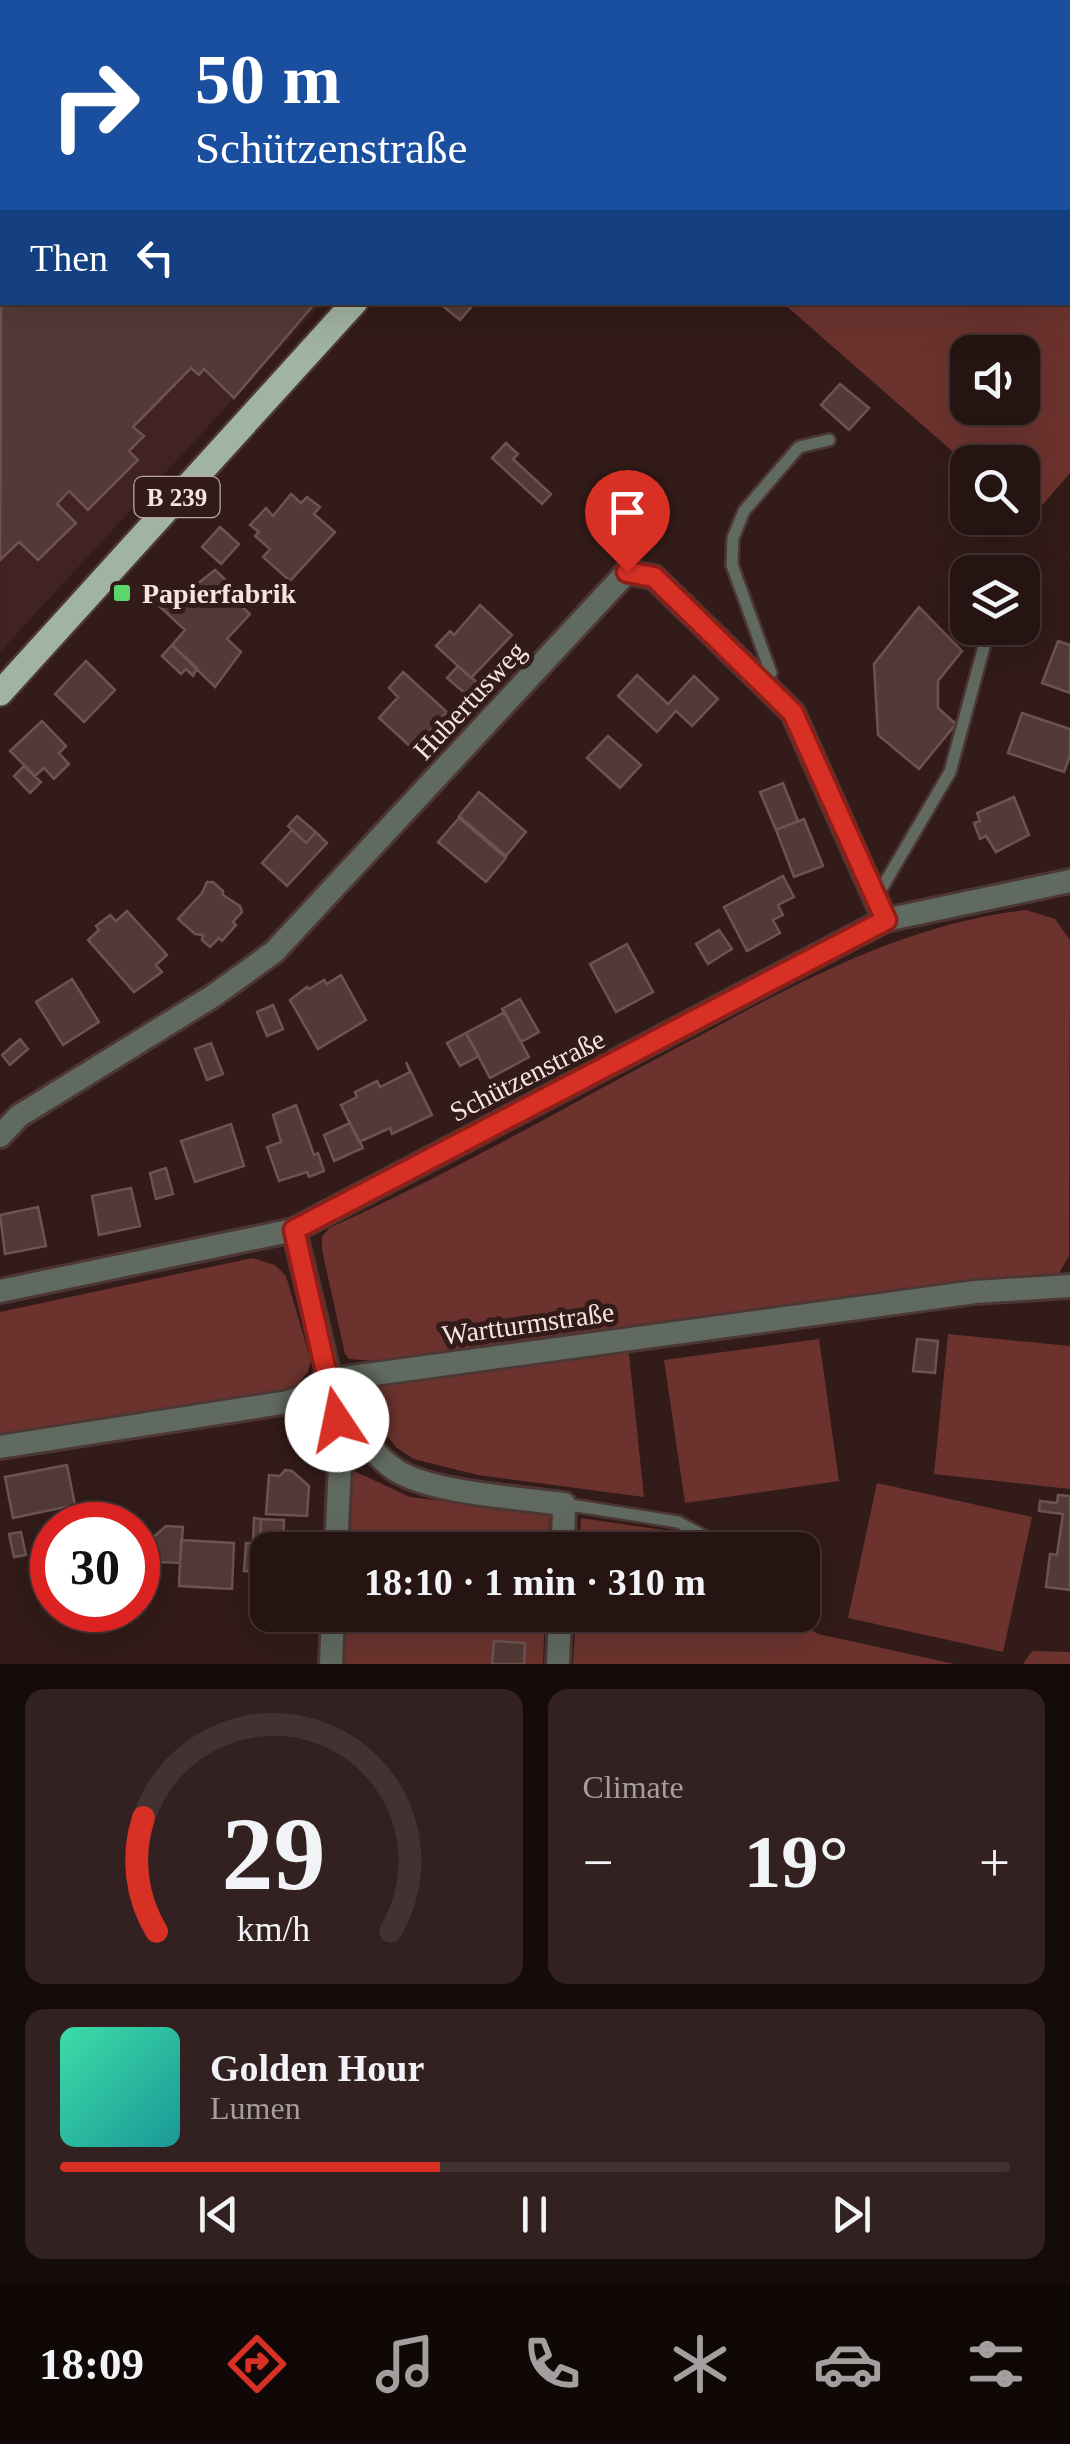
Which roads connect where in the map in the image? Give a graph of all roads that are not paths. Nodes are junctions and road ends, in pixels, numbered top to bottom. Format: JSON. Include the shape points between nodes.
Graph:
{"nodes":[{"id":1,"x":352,"y":305,"type":"edge"},
{"id":2,"x":828,"y":440,"type":"dead end"},
{"id":3,"x":984,"y":645,"type":"edge"},
{"id":4,"x":762,"y":684,"type":"junction"},
{"id":5,"x":0,"y":693,"type":"edge"},
{"id":6,"x":1068,"y":888,"type":"edge"},
{"id":7,"x":881,"y":909,"type":"junction"},
{"id":8,"x":0,"y":1136,"type":"edge"},
{"id":9,"x":294,"y":1230,"type":"junction"},
{"id":10,"x":1070,"y":1286,"type":"edge"},
{"id":11,"x":0,"y":1292,"type":"edge"},
{"id":12,"x":332,"y":1389,"type":"junction"},
{"id":13,"x":0,"y":1447,"type":"edge"},
{"id":14,"x":564,"y":1504,"type":"junction"},
{"id":15,"x":337,"y":1532,"type":"edge"},
{"id":16,"x":563,"y":1532,"type":"edge"},
{"id":17,"x":697,"y":1532,"type":"edge"},
{"id":18,"x":332,"y":1632,"type":"edge"},
{"id":19,"x":559,"y":1632,"type":"edge"},
{"id":20,"x":331,"y":1664,"type":"edge"},
{"id":21,"x":558,"y":1664,"type":"edge"}],
"edges":[{"from":1,"to":5,"type":"main road","number":"B 239"},
{"from":2,"to":4,"type":"lane","via":[[799,447],[744,511],[733,538],[732,565],[772,673]]},
{"from":3,"to":7,"type":"lane","via":[[950,772]]},
{"from":4,"to":7,"type":"street","name":"Hubertusweg","via":[[793,713]]},
{"from":4,"to":8,"type":"street","name":"Hubertusweg","via":[[654,577],[627,572],[274,952],[19,1116]]},
{"from":6,"to":7,"type":"street","name":"Schützenstraße"},
{"from":7,"to":9,"type":"street","name":"Schützenstraße"},
{"from":9,"to":11,"type":"street","name":"Schützenstraße"},
{"from":9,"to":12,"type":"street"},
{"from":10,"to":12,"type":"street","name":"Wartturmstraße","via":[[974,1292]]},
{"from":12,"to":13,"type":"street","name":"Wartturmstraße","via":[[288,1402]]},
{"from":12,"to":14,"type":"street","via":[[362,1436],[396,1470],[427,1483]]},
{"from":12,"to":15,"type":"street","via":[[341,1444]]},
{"from":14,"to":16,"type":"street"},
{"from":14,"to":17,"type":"lane","via":[[678,1522]]},
{"from":18,"to":20,"type":"street"},
{"from":19,"to":21,"type":"street"}]}
